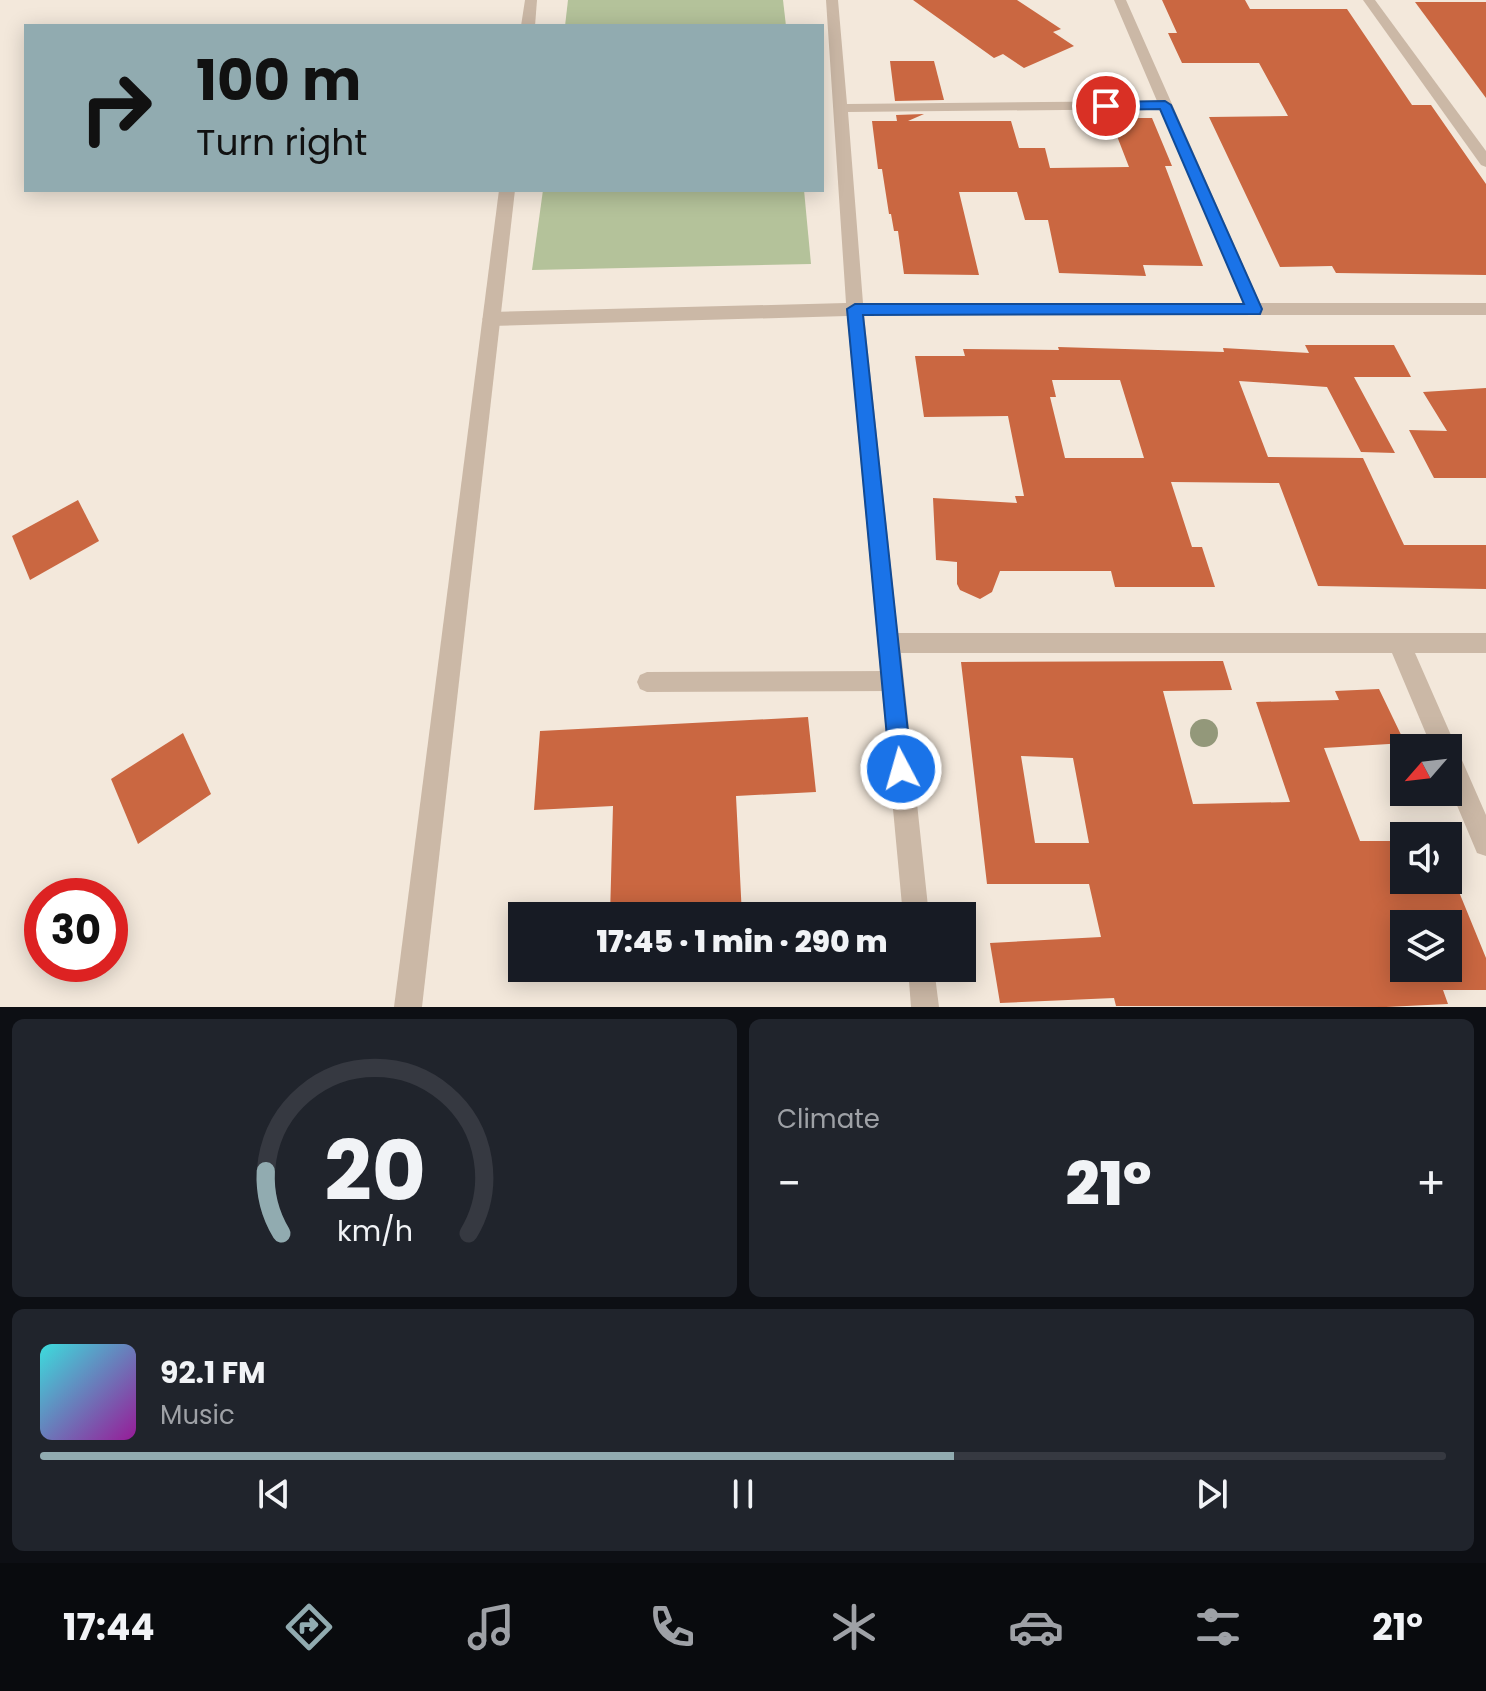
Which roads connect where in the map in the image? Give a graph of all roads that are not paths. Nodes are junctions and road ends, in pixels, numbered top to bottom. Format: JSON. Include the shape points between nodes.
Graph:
{"nodes":[{"id":1,"x":531,"y":0,"type":"edge"},
{"id":2,"x":832,"y":0,"type":"edge"},
{"id":3,"x":1120,"y":0,"type":"edge"},
{"id":4,"x":1369,"y":0,"type":"edge"},
{"id":5,"x":528,"y":24,"type":"edge"},
{"id":6,"x":1165,"y":105,"type":"junction"},
{"id":7,"x":842,"y":108,"type":"junction"},
{"id":8,"x":1486,"y":162,"type":"edge"},
{"id":9,"x":507,"y":192,"type":"edge"},
{"id":10,"x":855,"y":309,"type":"junction"},
{"id":11,"x":1254,"y":309,"type":"junction"},
{"id":12,"x":1486,"y":309,"type":"edge"},
{"id":13,"x":491,"y":319,"type":"junction"},
{"id":14,"x":888,"y":643,"type":"junction"},
{"id":15,"x":1399,"y":643,"type":"junction"},
{"id":16,"x":1486,"y":643,"type":"edge"},
{"id":17,"x":892,"y":681,"type":"junction"},
{"id":18,"x":647,"y":682,"type":"dead end"},
{"id":19,"x":1438,"y":734,"type":"edge"},
{"id":20,"x":1462,"y":788,"type":"edge"},
{"id":21,"x":1486,"y":844,"type":"edge"},
{"id":22,"x":915,"y":902,"type":"edge"},
{"id":23,"x":922,"y":982,"type":"edge"},
{"id":24,"x":408,"y":1007,"type":"edge"},
{"id":25,"x":925,"y":1007,"type":"edge"}],
"edges":[{"from":1,"to":5,"type":"street"},
{"from":2,"to":7,"type":"street"},
{"from":3,"to":6,"type":"street"},
{"from":4,"to":8,"type":"street"},
{"from":6,"to":7,"type":"street"},
{"from":6,"to":11,"type":"street"},
{"from":7,"to":10,"type":"street"},
{"from":9,"to":13,"type":"street"},
{"from":10,"to":11,"type":"street"},
{"from":10,"to":13,"type":"street"},
{"from":10,"to":14,"type":"street"},
{"from":11,"to":12,"type":"street"},
{"from":13,"to":24,"type":"street"},
{"from":14,"to":15,"type":"street"},
{"from":14,"to":17,"type":"street"},
{"from":15,"to":16,"type":"street"},
{"from":15,"to":19,"type":"street"},
{"from":17,"to":18,"type":"lane"},
{"from":17,"to":22,"type":"street"},
{"from":20,"to":21,"type":"street"},
{"from":23,"to":25,"type":"street"}]}
